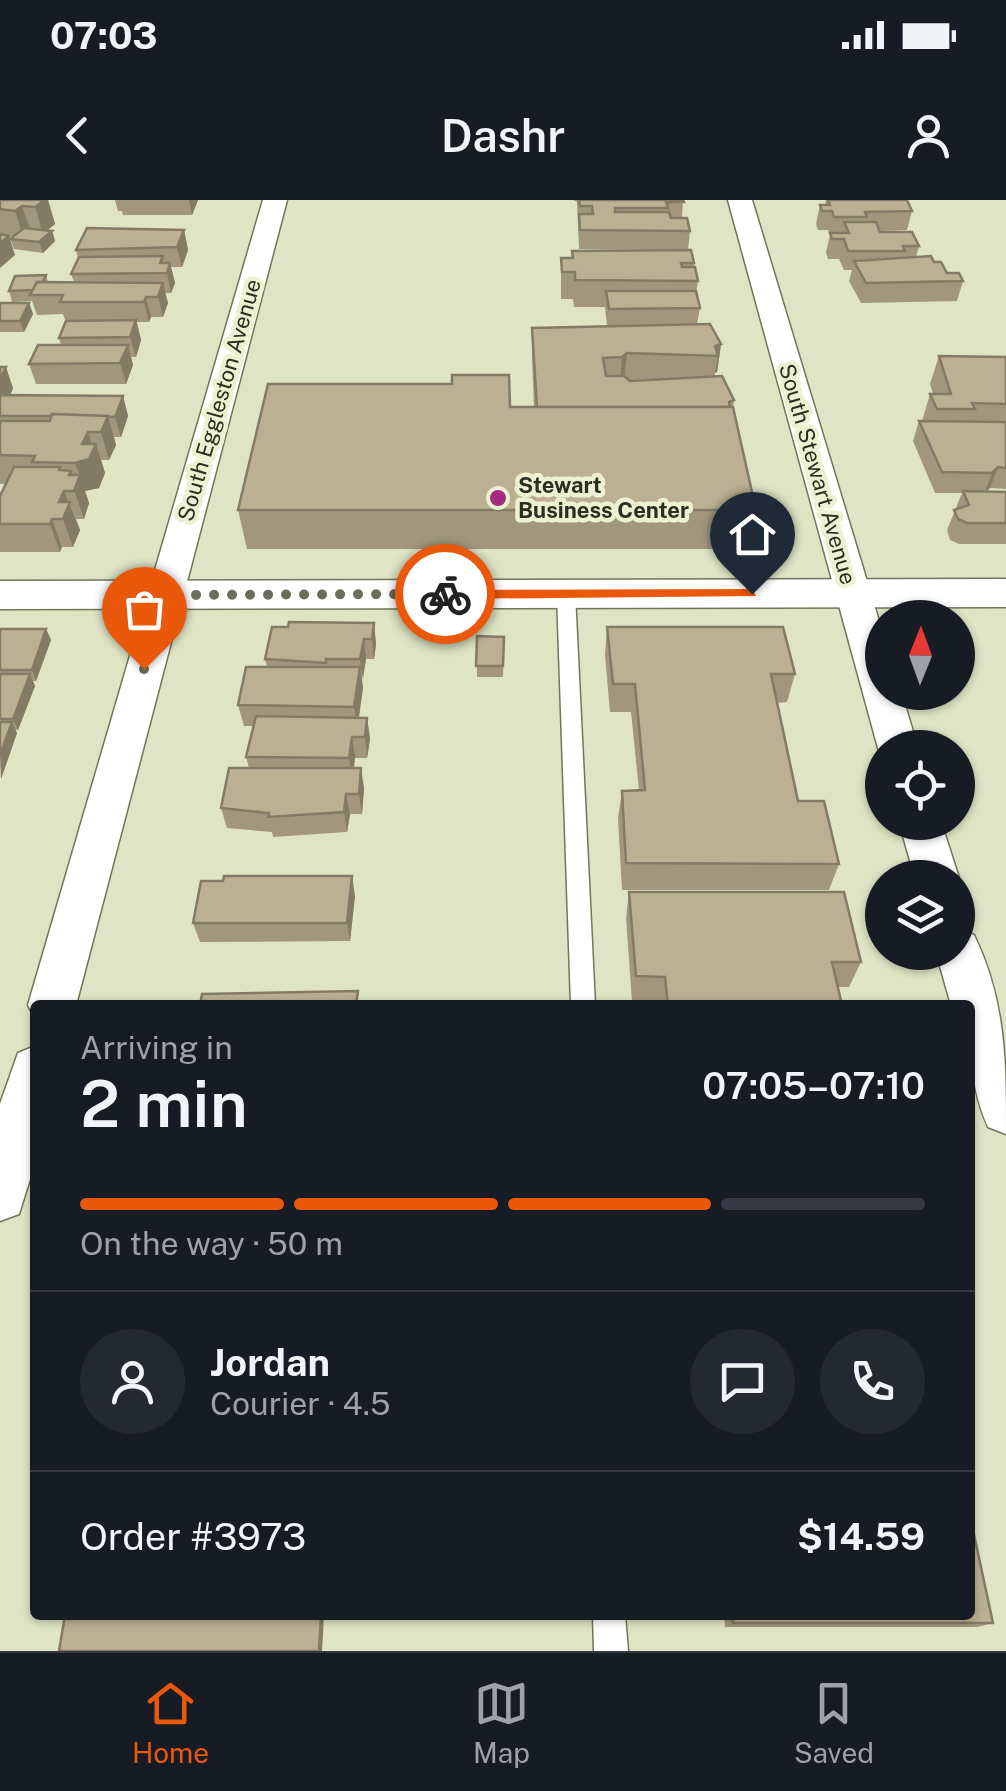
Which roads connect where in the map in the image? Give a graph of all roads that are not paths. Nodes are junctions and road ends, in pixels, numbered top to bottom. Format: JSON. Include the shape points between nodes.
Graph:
{"nodes":[{"id":1,"x":276,"y":200,"type":"edge"},
{"id":2,"x":740,"y":200,"type":"edge"},
{"id":3,"x":1006,"y":593,"type":"edge"},
{"id":4,"x":566,"y":594,"type":"junction"},
{"id":5,"x":852,"y":594,"type":"junction"},
{"id":6,"x":0,"y":595,"type":"edge"},
{"id":7,"x":165,"y":595,"type":"junction"},
{"id":8,"x":893,"y":730,"type":"edge"},
{"id":9,"x":964,"y":970,"type":"edge"},
{"id":10,"x":53,"y":1000,"type":"edge"},
{"id":11,"x":583,"y":1000,"type":"edge"},
{"id":12,"x":973,"y":1000,"type":"edge"},
{"id":13,"x":975,"y":1006,"type":"edge"},
{"id":14,"x":30,"y":1086,"type":"edge"},
{"id":15,"x":1006,"y":1111,"type":"edge"},
{"id":16,"x":0,"y":1196,"type":"edge"},
{"id":17,"x":609,"y":1620,"type":"edge"},
{"id":18,"x":611,"y":1651,"type":"edge"}],
"edges":[{"from":1,"to":7,"type":"street","name":"South Eggleston Avenue"},
{"from":2,"to":5,"type":"street","name":"South Stewart Avenue"},
{"from":3,"to":5,"type":"street"},
{"from":4,"to":5,"type":"street"},
{"from":4,"to":7,"type":"street"},
{"from":4,"to":11,"type":"lane"},
{"from":5,"to":8,"type":"street","name":"South Stewart Avenue"},
{"from":6,"to":7,"type":"street"},
{"from":7,"to":10,"type":"street","name":"South Eggleston Avenue"},
{"from":9,"to":12,"type":"street"},
{"from":13,"to":15,"type":"street"},
{"from":14,"to":16,"type":"street"},
{"from":17,"to":18,"type":"lane"}]}
